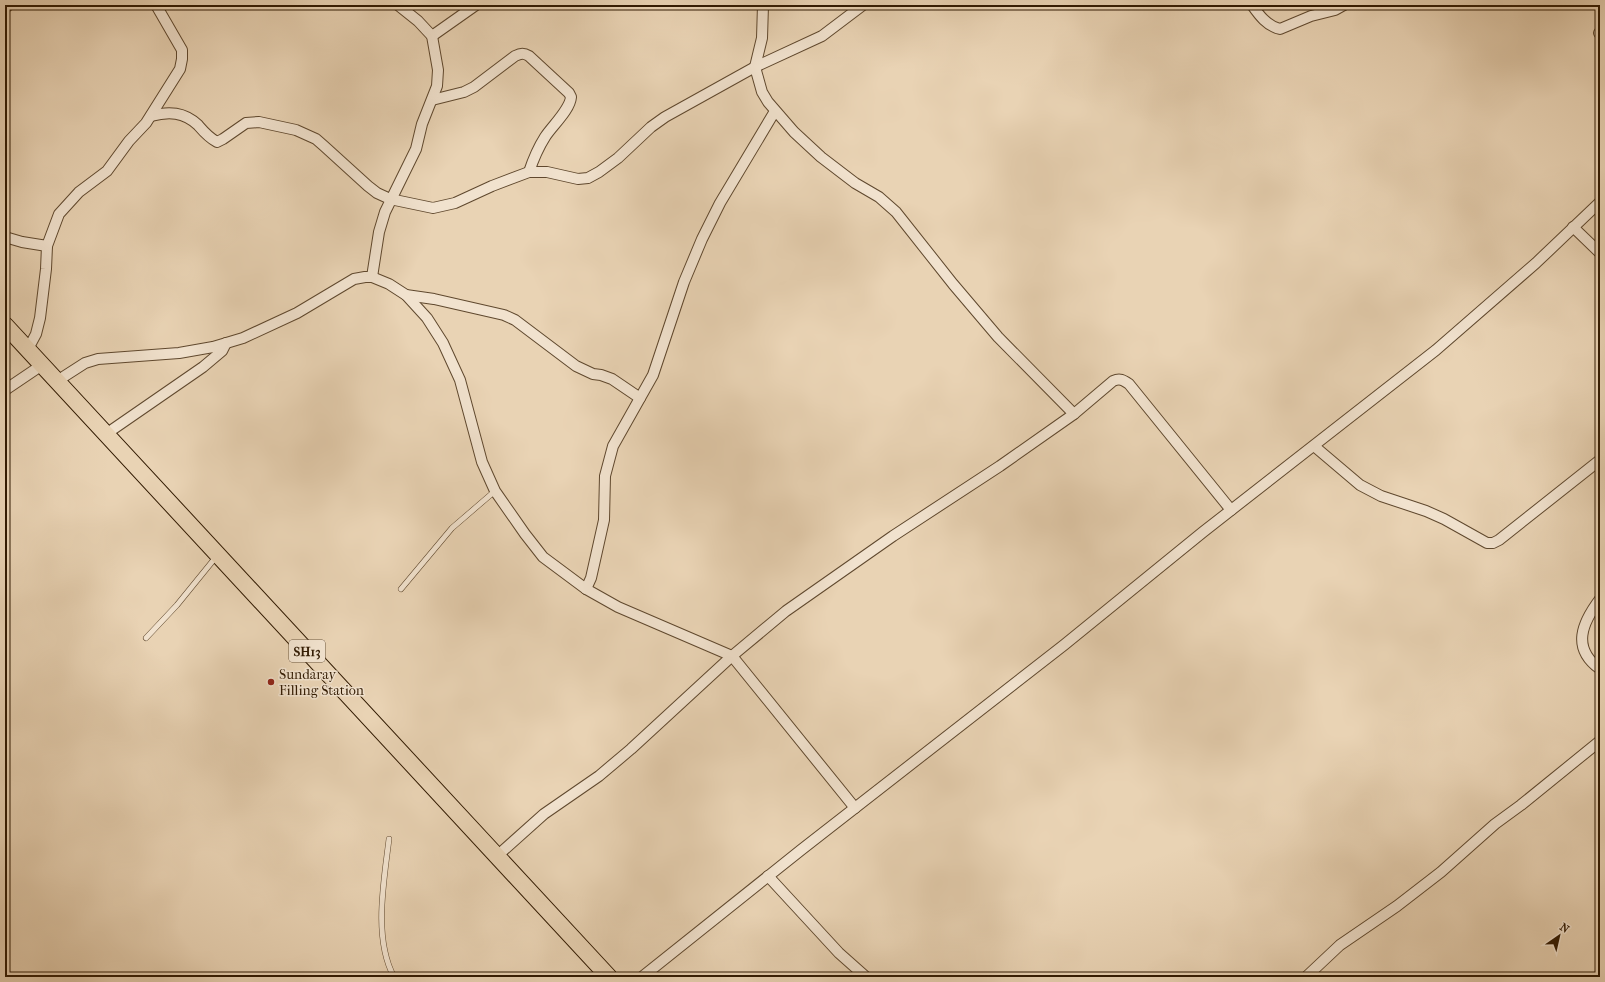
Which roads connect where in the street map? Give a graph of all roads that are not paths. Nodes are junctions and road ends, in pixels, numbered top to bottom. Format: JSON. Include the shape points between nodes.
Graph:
{"nodes":[{"id":1,"x":9,"y":5,"type":"edge"},
{"id":2,"x":156,"y":5,"type":"edge"},
{"id":3,"x":398,"y":5,"type":"edge"},
{"id":4,"x":476,"y":5,"type":"edge"},
{"id":5,"x":763,"y":5,"type":"edge"},
{"id":6,"x":863,"y":5,"type":"edge"},
{"id":7,"x":1252,"y":5,"type":"edge"},
{"id":8,"x":1344,"y":5,"type":"edge"},
{"id":9,"x":5,"y":8,"type":"edge"},
{"id":10,"x":432,"y":36,"type":"junction"},
{"id":11,"x":755,"y":67,"type":"junction"},
{"id":12,"x":432,"y":100,"type":"junction"},
{"id":13,"x":775,"y":110,"type":"junction"},
{"id":14,"x":151,"y":116,"type":"junction"},
{"id":15,"x":529,"y":172,"type":"junction"},
{"id":16,"x":390,"y":199,"type":"junction"},
{"id":17,"x":1600,"y":202,"type":"edge"},
{"id":18,"x":1574,"y":227,"type":"junction"},
{"id":19,"x":5,"y":237,"type":"edge"},
{"id":20,"x":47,"y":246,"type":"junction"},
{"id":21,"x":1600,"y":253,"type":"edge"},
{"id":22,"x":372,"y":277,"type":"junction"},
{"id":23,"x":406,"y":295,"type":"junction"},
{"id":24,"x":5,"y":325,"type":"edge"},
{"id":25,"x":226,"y":343,"type":"junction"},
{"id":26,"x":28,"y":350,"type":"junction"},
{"id":27,"x":42,"y":365,"type":"junction"},
{"id":28,"x":57,"y":381,"type":"junction"},
{"id":29,"x":5,"y":390,"type":"edge"},
{"id":30,"x":640,"y":398,"type":"junction"},
{"id":31,"x":1074,"y":414,"type":"junction"},
{"id":32,"x":106,"y":434,"type":"junction"},
{"id":33,"x":1314,"y":446,"type":"junction"},
{"id":34,"x":1600,"y":460,"type":"edge"},
{"id":35,"x":495,"y":491,"type":"junction"},
{"id":36,"x":1231,"y":510,"type":"junction"},
{"id":37,"x":218,"y":555,"type":"junction"},
{"id":38,"x":401,"y":589,"type":"dead end"},
{"id":39,"x":586,"y":589,"type":"junction"},
{"id":40,"x":1600,"y":599,"type":"edge"},
{"id":41,"x":146,"y":638,"type":"dead end"},
{"id":42,"x":732,"y":656,"type":"junction"},
{"id":43,"x":1600,"y":669,"type":"edge"},
{"id":44,"x":1600,"y":741,"type":"edge"},
{"id":45,"x":855,"y":808,"type":"junction"},
{"id":46,"x":389,"y":839,"type":"dead end"},
{"id":47,"x":497,"y":856,"type":"junction"},
{"id":48,"x":768,"y":876,"type":"junction"},
{"id":49,"x":394,"y":977,"type":"edge"},
{"id":50,"x":609,"y":977,"type":"edge"},
{"id":51,"x":642,"y":977,"type":"edge"},
{"id":52,"x":866,"y":977,"type":"edge"},
{"id":53,"x":1306,"y":977,"type":"edge"}],
"edges":[{"from":1,"to":9,"type":"street"},
{"from":2,"to":14,"type":"street","via":[[182,50],[182,59],[180,69]]},
{"from":3,"to":10,"type":"street"},
{"from":4,"to":10,"type":"street"},
{"from":5,"to":11,"type":"street","via":[[762,38]]},
{"from":6,"to":11,"type":"street","via":[[822,36]]},
{"from":7,"to":8,"type":"street","via":[[1274,28]]},
{"from":10,"to":12,"type":"street","via":[[438,70],[437,86]]},
{"from":11,"to":13,"type":"street","via":[[762,92]]},
{"from":11,"to":15,"type":"street","via":[[666,117],[651,127],[618,158],[588,178],[578,179],[547,172]]},
{"from":12,"to":15,"type":"street","via":[[464,92],[520,54],[529,56],[571,97],[571,102],[545,137]]},
{"from":12,"to":16,"type":"street","via":[[422,124],[416,149]]},
{"from":13,"to":30,"type":"street","via":[[720,203],[702,239],[684,282],[653,375]]},
{"from":13,"to":31,"type":"street","via":[[821,157],[855,183],[879,197],[896,212],[998,337]]},
{"from":14,"to":16,"type":"street","via":[[175,113],[188,117],[209,138],[217,142],[246,123],[259,122],[296,130],[324,146],[368,186]]},
{"from":14,"to":20,"type":"street","via":[[108,171],[70,201],[60,214]]},
{"from":15,"to":16,"type":"street","via":[[442,207],[433,208]]},
{"from":16,"to":22,"type":"street","via":[[379,232]]},
{"from":17,"to":18,"type":"street"},
{"from":18,"to":21,"type":"street"},
{"from":18,"to":33,"type":"street","via":[[1436,350]]},
{"from":19,"to":20,"type":"street"},
{"from":20,"to":26,"type":"street","via":[[40,318]]},
{"from":22,"to":23,"type":"street"},
{"from":22,"to":25,"type":"street","via":[[354,279],[297,313],[243,338]]},
{"from":23,"to":30,"type":"street","via":[[504,315],[515,320],[576,366],[593,374],[612,378]]},
{"from":23,"to":35,"type":"street","via":[[427,318],[443,343],[460,380],[482,462]]},
{"from":24,"to":26,"type":"main road","number":"SH13"},
{"from":25,"to":28,"type":"street","via":[[179,352],[98,359],[85,363]]},
{"from":25,"to":32,"type":"street","via":[[222,352],[203,367]]},
{"from":26,"to":27,"type":"main road","number":"SH13"},
{"from":27,"to":28,"type":"main road","number":"SH13"},
{"from":27,"to":29,"type":"street"},
{"from":28,"to":32,"type":"main road","number":"SH13"},
{"from":30,"to":39,"type":"street","via":[[624,424],[609,458],[605,476],[604,520],[591,578]]},
{"from":31,"to":36,"type":"street","via":[[1113,381],[1124,380]]},
{"from":31,"to":42,"type":"street","via":[[818,588]]},
{"from":32,"to":37,"type":"main road","number":"SH13"},
{"from":33,"to":34,"type":"street","via":[[1360,485],[1381,496],[1444,519],[1487,543],[1499,540]]},
{"from":33,"to":36,"type":"street"},
{"from":35,"to":38,"type":"lane","via":[[452,528]]},
{"from":35,"to":39,"type":"street","via":[[543,557]]},
{"from":36,"to":45,"type":"street","via":[[1064,645]]},
{"from":37,"to":41,"type":"lane"},
{"from":37,"to":47,"type":"main road","number":"SH13"},
{"from":39,"to":42,"type":"street","via":[[618,607]]},
{"from":40,"to":43,"type":"street","via":[[1582,629],[1581,641],[1586,654]]},
{"from":42,"to":45,"type":"street"},
{"from":42,"to":47,"type":"street","via":[[631,750],[544,814]]},
{"from":44,"to":53,"type":"street","via":[[1494,824],[1435,877],[1340,945]]},
{"from":45,"to":48,"type":"street"},
{"from":46,"to":49,"type":"lane","via":[[383,896],[383,927],[385,951]]},
{"from":47,"to":50,"type":"main road","number":"SH13"},
{"from":48,"to":51,"type":"street"},
{"from":48,"to":52,"type":"street","via":[[839,953]]}]}
